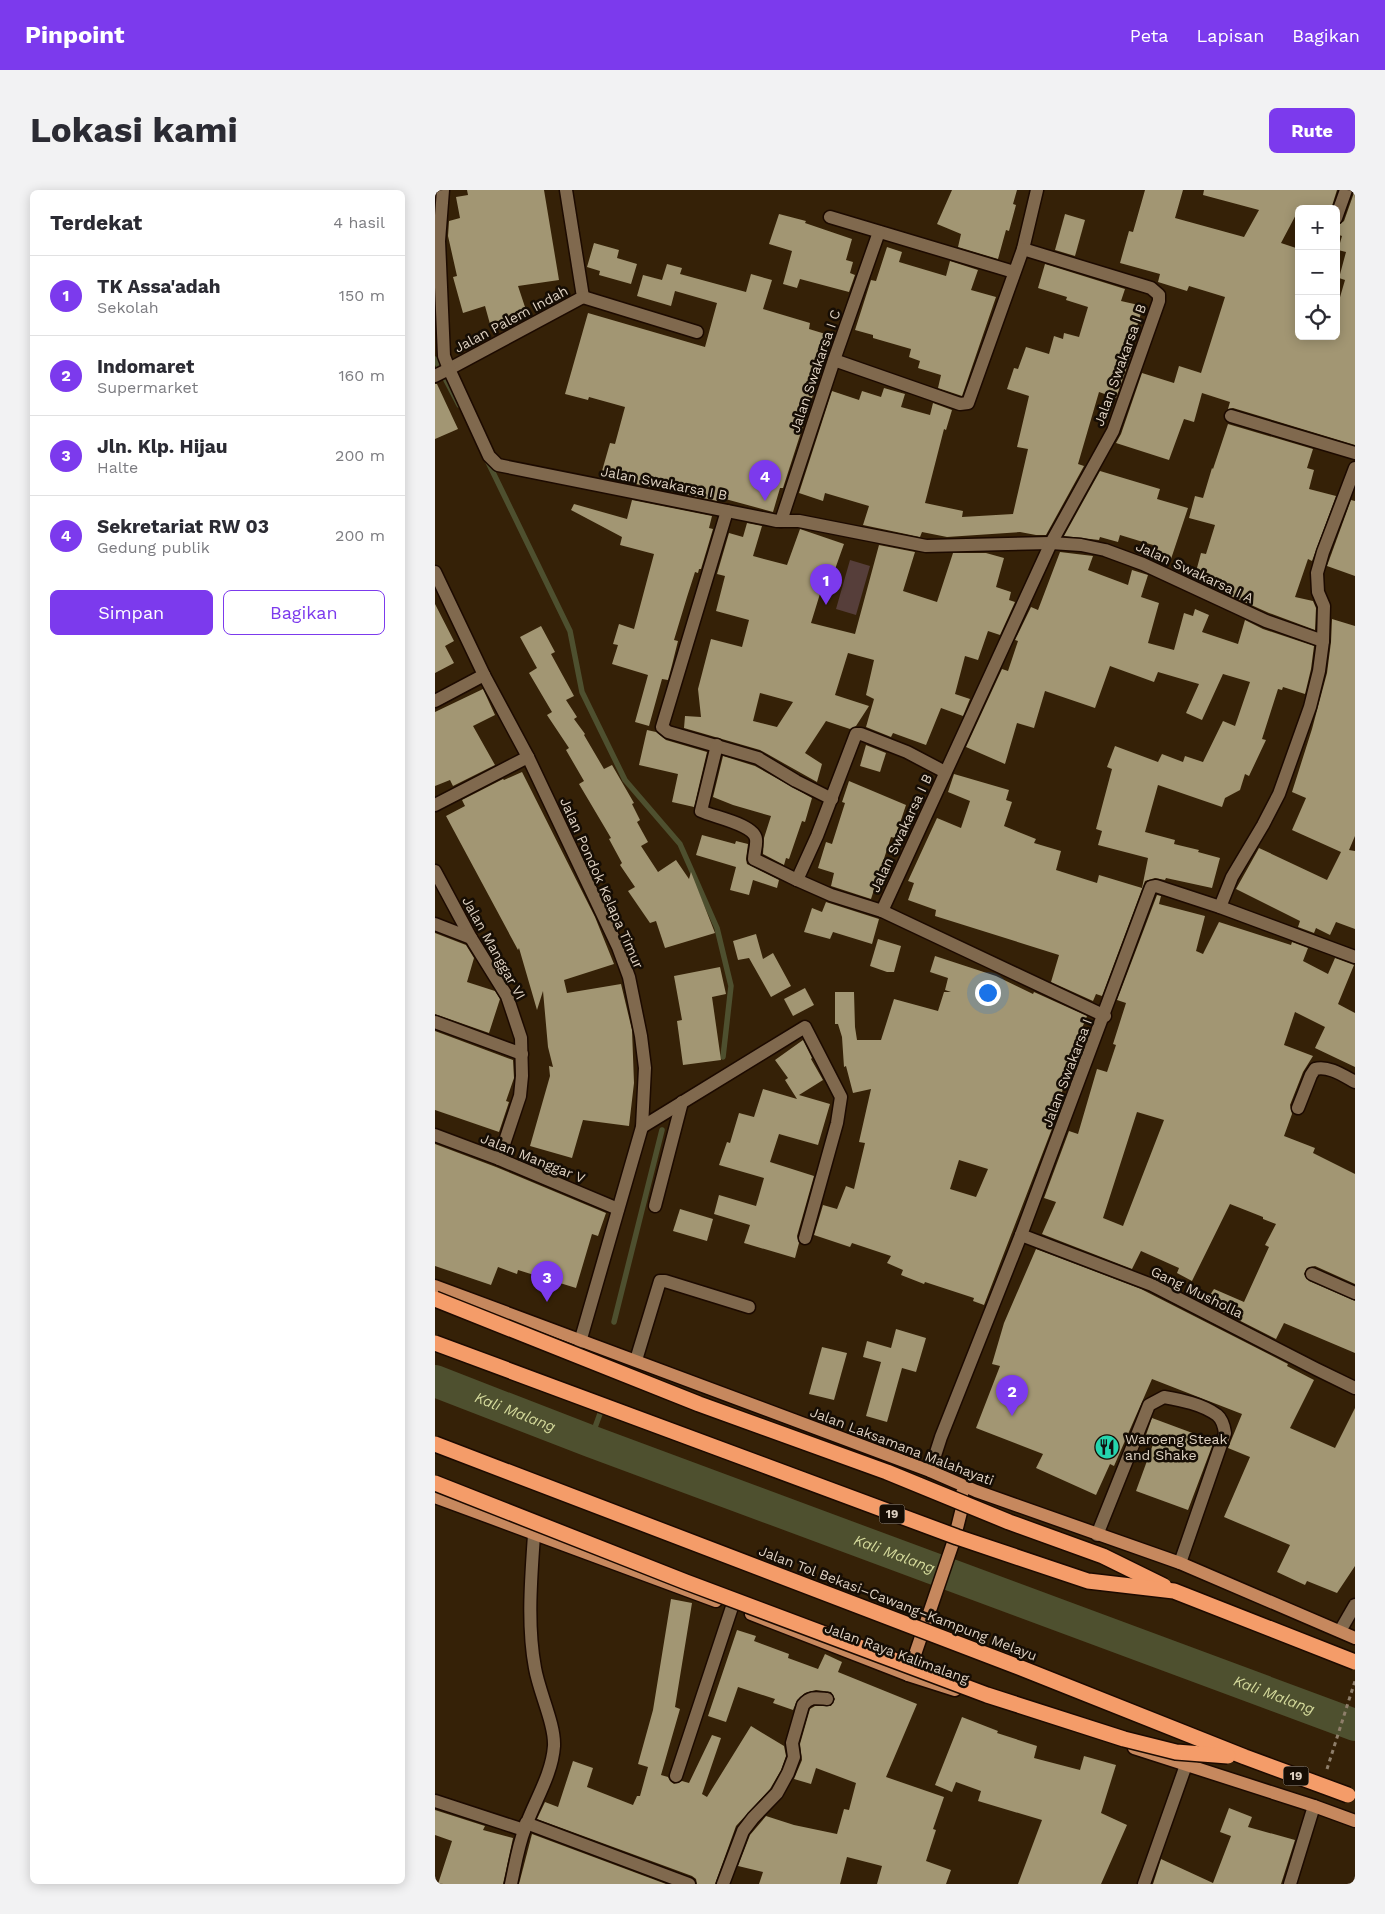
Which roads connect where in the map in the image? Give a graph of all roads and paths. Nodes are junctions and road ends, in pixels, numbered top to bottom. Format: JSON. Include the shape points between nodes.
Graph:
{"nodes":[{"id":1,"x":443,"y":190,"type":"edge"},
{"id":2,"x":566,"y":190,"type":"edge"},
{"id":3,"x":1037,"y":190,"type":"edge"},
{"id":4,"x":1346,"y":190,"type":"edge"},
{"id":5,"x":1340,"y":207,"type":"edge"},
{"id":6,"x":830,"y":217,"type":"dead end"},
{"id":7,"x":879,"y":232,"type":"junction"},
{"id":8,"x":1023,"y":249,"type":"junction"},
{"id":9,"x":1015,"y":272,"type":"junction"},
{"id":10,"x":583,"y":298,"type":"junction"},
{"id":11,"x":697,"y":332,"type":"dead end"},
{"id":12,"x":834,"y":360,"type":"junction"},
{"id":13,"x":443,"y":372,"type":"edge"},
{"id":14,"x":1231,"y":416,"type":"dead end"},
{"id":15,"x":1355,"y":453,"type":"edge"},
{"id":16,"x":1355,"y":468,"type":"edge"},
{"id":17,"x":727,"y":511,"type":"junction"},
{"id":18,"x":781,"y":521,"type":"junction"},
{"id":19,"x":1051,"y":543,"type":"junction"},
{"id":20,"x":435,"y":572,"type":"edge"},
{"id":21,"x":1323,"y":641,"type":"junction"},
{"id":22,"x":484,"y":675,"type":"junction"},
{"id":23,"x":435,"y":701,"type":"edge"},
{"id":24,"x":717,"y":745,"type":"junction"},
{"id":25,"x":528,"y":757,"type":"junction"},
{"id":26,"x":945,"y":772,"type":"junction"},
{"id":27,"x":832,"y":799,"type":"junction"},
{"id":28,"x":435,"y":805,"type":"edge"},
{"id":29,"x":435,"y":871,"type":"edge"},
{"id":30,"x":797,"y":880,"type":"junction"},
{"id":31,"x":1219,"y":907,"type":"junction"},
{"id":32,"x":882,"y":911,"type":"junction"},
{"id":33,"x":435,"y":924,"type":"edge"},
{"id":34,"x":471,"y":938,"type":"junction"},
{"id":35,"x":1355,"y":957,"type":"edge"},
{"id":36,"x":1105,"y":1016,"type":"junction"},
{"id":37,"x":435,"y":1022,"type":"edge"},
{"id":38,"x":523,"y":1054,"type":"junction"},
{"id":39,"x":1355,"y":1082,"type":"edge"},
{"id":40,"x":682,"y":1102,"type":"junction"},
{"id":41,"x":1298,"y":1108,"type":"dead end"},
{"id":42,"x":642,"y":1127,"type":"junction"},
{"id":43,"x":435,"y":1135,"type":"edge"},
{"id":44,"x":499,"y":1159,"type":"junction"},
{"id":45,"x":655,"y":1206,"type":"dead end"},
{"id":46,"x":618,"y":1209,"type":"junction"},
{"id":47,"x":1021,"y":1236,"type":"junction"},
{"id":48,"x":805,"y":1238,"type":"dead end"},
{"id":49,"x":1312,"y":1274,"type":"dead end"},
{"id":50,"x":435,"y":1286,"type":"edge"},
{"id":51,"x":1355,"y":1292,"type":"edge"},
{"id":52,"x":435,"y":1299,"type":"edge"},
{"id":53,"x":749,"y":1307,"type":"dead end"},
{"id":54,"x":581,"y":1342,"type":"junction"},
{"id":55,"x":435,"y":1343,"type":"edge"},
{"id":56,"x":636,"y":1360,"type":"junction"},
{"id":57,"x":1355,"y":1388,"type":"edge"},
{"id":58,"x":435,"y":1444,"type":"edge"},
{"id":59,"x":930,"y":1471,"type":"junction"},
{"id":60,"x":435,"y":1483,"type":"edge"},
{"id":61,"x":961,"y":1486,"type":"junction"},
{"id":62,"x":976,"y":1491,"type":"junction"},
{"id":63,"x":435,"y":1497,"type":"edge"},
{"id":64,"x":963,"y":1508,"type":"junction"},
{"id":65,"x":534,"y":1535,"type":"junction"},
{"id":66,"x":1097,"y":1535,"type":"junction"},
{"id":67,"x":1180,"y":1563,"type":"junction"},
{"id":68,"x":1174,"y":1591,"type":"junction"},
{"id":69,"x":1355,"y":1605,"type":"edge"},
{"id":70,"x":732,"y":1607,"type":"junction"},
{"id":71,"x":1340,"y":1631,"type":"junction"},
{"id":72,"x":1355,"y":1638,"type":"edge"},
{"id":73,"x":1355,"y":1662,"type":"edge"},
{"id":74,"x":908,"y":1675,"type":"junction"},
{"id":75,"x":1355,"y":1681,"type":"edge"},
{"id":76,"x":827,"y":1699,"type":"dead end"},
{"id":77,"x":1245,"y":1757,"type":"junction"},
{"id":78,"x":1330,"y":1760,"type":"dead end"},
{"id":79,"x":1186,"y":1765,"type":"junction"},
{"id":80,"x":676,"y":1776,"type":"dead end"},
{"id":81,"x":1348,"y":1795,"type":"dead end"},
{"id":82,"x":435,"y":1801,"type":"edge"},
{"id":83,"x":1314,"y":1806,"type":"junction"},
{"id":84,"x":1355,"y":1821,"type":"edge"},
{"id":85,"x":525,"y":1827,"type":"junction"},
{"id":86,"x":511,"y":1884,"type":"edge"},
{"id":87,"x":689,"y":1884,"type":"edge"},
{"id":88,"x":723,"y":1884,"type":"edge"},
{"id":89,"x":1144,"y":1884,"type":"edge"},
{"id":90,"x":1290,"y":1884,"type":"edge"}],
"edges":[{"from":1,"to":13,"type":"street","name":"Jalan Palem Indah","via":[[439,241]]},
{"from":2,"to":10,"type":"street","name":"Jalan Palem Indah"},
{"from":3,"to":8,"type":"street"},
{"from":4,"to":5,"type":"street"},
{"from":6,"to":7,"type":"street"},
{"from":7,"to":9,"type":"street"},
{"from":7,"to":12,"type":"street","name":"Jalan Swakarsa I C"},
{"from":8,"to":9,"type":"street"},
{"from":8,"to":19,"type":"street","name":"Jalan Swakarsa I B","via":[[1151,288],[1159,295],[1113,431]]},
{"from":9,"to":12,"type":"street","via":[[968,403],[960,404]]},
{"from":10,"to":11,"type":"street"},
{"from":10,"to":13,"type":"street","name":"Jalan Palem Indah"},
{"from":12,"to":18,"type":"street","name":"Jalan Swakarsa I C"},
{"from":13,"to":17,"type":"street","name":"Jalan Swakarsa I B","via":[[489,456],[498,465]]},
{"from":14,"to":15,"type":"street"},
{"from":16,"to":21,"type":"street","via":[[1317,573],[1318,592],[1324,606]]},
{"from":17,"to":18,"type":"street","name":"Jalan Swakarsa I B"},
{"from":17,"to":24,"type":"street","via":[[663,725],[668,732]]},
{"from":18,"to":19,"type":"street","name":"Jalan Swakarsa I B","via":[[799,521],[926,546]]},
{"from":19,"to":21,"type":"street","name":"Jalan Swakarsa I A","via":[[1081,545],[1124,556],[1243,611]]},
{"from":19,"to":26,"type":"street","name":"Jalan Swakarsa I B"},
{"from":20,"to":22,"type":"street","name":"Jalan Pondok Kelapa Timur"},
{"from":21,"to":31,"type":"street","via":[[1310,707],[1289,770]]},
{"from":22,"to":23,"type":"street"},
{"from":22,"to":25,"type":"street","name":"Jalan Pondok Kelapa Timur"},
{"from":24,"to":27,"type":"street","via":[[758,758],[796,782]]},
{"from":24,"to":30,"type":"street","via":[[701,811],[751,830],[756,838],[754,860]]},
{"from":25,"to":28,"type":"street"},
{"from":25,"to":42,"type":"street","name":"Jalan Pondok Kelapa Timur","via":[[618,947],[629,977],[645,1068]]},
{"from":26,"to":27,"type":"street","via":[[907,752],[858,733]]},
{"from":26,"to":32,"type":"street","name":"Jalan Swakarsa I B"},
{"from":27,"to":30,"type":"street"},
{"from":29,"to":34,"type":"street","name":"Jalan Manggar VI"},
{"from":30,"to":32,"type":"street"},
{"from":31,"to":35,"type":"street","name":"Jalan Swakarsa I"},
{"from":31,"to":36,"type":"street","name":"Jalan Swakarsa I","via":[[1151,887]]},
{"from":32,"to":36,"type":"street","name":"Jalan Swakarsa I B"},
{"from":33,"to":34,"type":"street"},
{"from":34,"to":38,"type":"street","name":"Jalan Manggar VI","via":[[507,996]]},
{"from":36,"to":47,"type":"street","name":"Jalan Swakarsa I"},
{"from":37,"to":38,"type":"street"},
{"from":38,"to":44,"type":"street","name":"Jalan Manggar VI","via":[[520,1096]]},
{"from":39,"to":41,"type":"street","via":[[1332,1070],[1315,1069]]},
{"from":40,"to":42,"type":"street"},
{"from":40,"to":45,"type":"street"},
{"from":40,"to":48,"type":"street","via":[[805,1027],[841,1097],[837,1123]]},
{"from":42,"to":46,"type":"street","name":"Jalan Pondok Kelapa Timur"},
{"from":43,"to":44,"type":"street","name":"Jalan Manggar V"},
{"from":44,"to":46,"type":"street","name":"Jalan Manggar V"},
{"from":46,"to":54,"type":"street","name":"Jalan Pondok Kelapa Timur"},
{"from":47,"to":57,"type":"street","name":"Gang Musholla","via":[[1152,1285]]},
{"from":47,"to":59,"type":"street","name":"Jalan Swakarsa I"},
{"from":49,"to":51,"type":"street"},
{"from":50,"to":54,"type":"main road","name":"Jalan Laksamana Malahayati"},
{"from":52,"to":68,"type":"highway","bridge":true,"via":[[699,1404],[887,1472],[1103,1556]]},
{"from":53,"to":56,"type":"street","via":[[660,1281]]},
{"from":54,"to":56,"type":"main road","name":"Jalan Laksamana Malahayati"},
{"from":55,"to":68,"type":"highway","number":"19","bridge":true,"via":[[957,1538],[1088,1581]]},
{"from":56,"to":59,"type":"main road","name":"Jalan Laksamana Malahayati"},
{"from":58,"to":77,"type":"highway","name":"Jalan Tol Bekasi–Cawang–Kampung Melayu","number":"19","bridge":true},
{"from":59,"to":61,"type":"main road","name":"Jalan Laksamana Malahayati"},
{"from":60,"to":77,"type":"highway","bridge":true,"via":[[686,1582],[987,1694],[1124,1739],[1176,1752]]},
{"from":61,"to":62,"type":"main road","name":"Jalan Laksamana Malahayati"},
{"from":61,"to":64,"type":"main road"},
{"from":62,"to":64,"type":"main road"},
{"from":62,"to":66,"type":"main road","name":"Jalan Laksamana Malahayati"},
{"from":63,"to":65,"type":"main road","name":"Jalan Raya Kalimalang"},
{"from":64,"to":74,"type":"main road"},
{"from":65,"to":70,"type":"main road","name":"Jalan Raya Kalimalang"},
{"from":65,"to":85,"type":"street","via":[[532,1650],[554,1745],[549,1770]]},
{"from":66,"to":67,"type":"main road","name":"Jalan Laksamana Malahayati"},
{"from":66,"to":67,"type":"street","via":[[1149,1405],[1164,1397],[1189,1402],[1217,1415],[1225,1433]]},
{"from":67,"to":71,"type":"main road","name":"Jalan Laksamana Malahayati"},
{"from":68,"to":73,"type":"highway","number":"19","bridge":true},
{"from":69,"to":71,"type":"street"},
{"from":70,"to":74,"type":"main road","name":"Jalan Raya Kalimalang"},
{"from":70,"to":80,"type":"street"},
{"from":71,"to":72,"type":"main road","name":"Jalan Laksamana Malahayati"},
{"from":74,"to":79,"type":"main road","name":"Jalan Raya Kalimalang"},
{"from":75,"to":78,"type":"path"},
{"from":76,"to":88,"type":"street","via":[[815,1698],[803,1705],[792,1742],[794,1757],[788,1773],[777,1793],[743,1831]]},
{"from":77,"to":81,"type":"highway","name":"Jalan Tol Bekasi–Cawang–Kampung Melayu","number":"19","bridge":true},
{"from":79,"to":83,"type":"main road","name":"Jalan Raya Kalimalang"},
{"from":79,"to":89,"type":"street"},
{"from":82,"to":85,"type":"street"},
{"from":83,"to":84,"type":"main road","name":"Jalan Raya Kalimalang"},
{"from":83,"to":90,"type":"street"},
{"from":85,"to":86,"type":"street"},
{"from":85,"to":87,"type":"street"}]}
